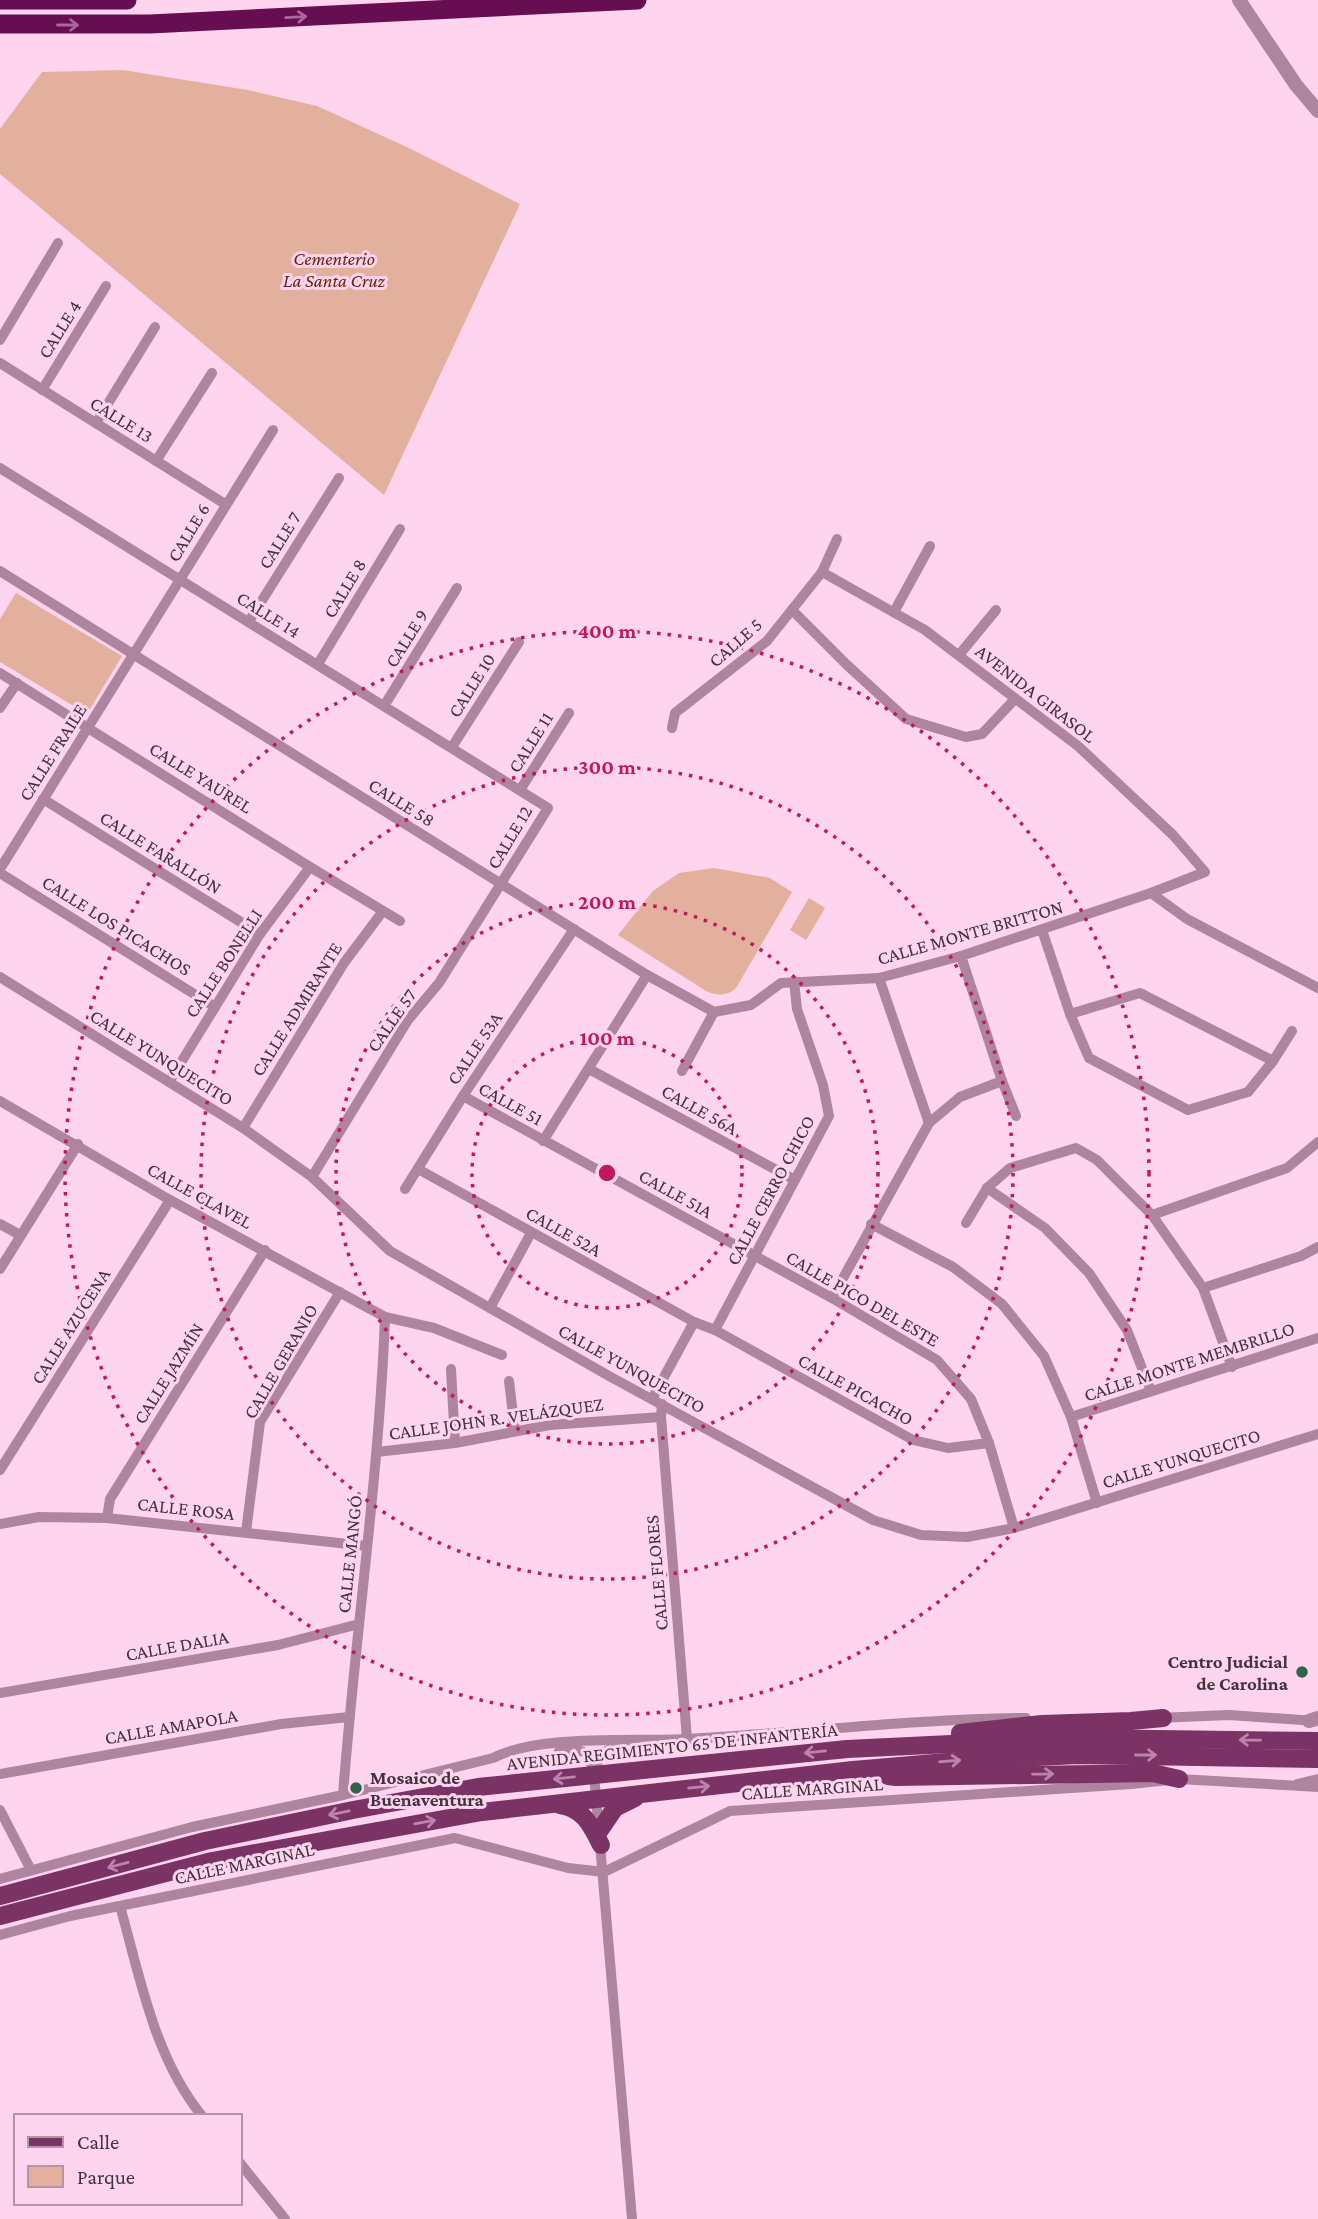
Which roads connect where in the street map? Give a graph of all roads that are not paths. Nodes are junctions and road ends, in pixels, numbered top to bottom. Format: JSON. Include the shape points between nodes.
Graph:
{"nodes":[{"id":1,"x":0,"y":0,"type":"edge"},
{"id":2,"x":127,"y":0,"type":"edge"},
{"id":3,"x":637,"y":0,"type":"edge"},
{"id":4,"x":1239,"y":0,"type":"edge"},
{"id":5,"x":0,"y":24,"type":"edge"},
{"id":6,"x":1318,"y":111,"type":"edge"},
{"id":7,"x":58,"y":243,"type":"dead end"},
{"id":8,"x":106,"y":286,"type":"dead end"},
{"id":9,"x":155,"y":327,"type":"dead end"},
{"id":10,"x":0,"y":340,"type":"edge"},
{"id":11,"x":0,"y":363,"type":"edge"},
{"id":12,"x":212,"y":373,"type":"dead end"},
{"id":13,"x":42,"y":390,"type":"junction"},
{"id":14,"x":96,"y":423,"type":"junction"},
{"id":15,"x":273,"y":430,"type":"dead end"},
{"id":16,"x":156,"y":461,"type":"junction"},
{"id":17,"x":0,"y":468,"type":"edge"},
{"id":18,"x":339,"y":478,"type":"dead end"},
{"id":19,"x":225,"y":504,"type":"junction"},
{"id":20,"x":400,"y":529,"type":"dead end"},
{"id":21,"x":837,"y":539,"type":"dead end"},
{"id":22,"x":930,"y":546,"type":"dead end"},
{"id":23,"x":0,"y":571,"type":"edge"},
{"id":24,"x":822,"y":572,"type":"junction"},
{"id":25,"x":179,"y":580,"type":"junction"},
{"id":26,"x":457,"y":588,"type":"dead end"},
{"id":27,"x":792,"y":610,"type":"junction"},
{"id":28,"x":996,"y":610,"type":"dead end"},
{"id":29,"x":894,"y":612,"type":"junction"},
{"id":30,"x":248,"y":621,"type":"junction"},
{"id":31,"x":519,"y":642,"type":"dead end"},
{"id":32,"x":133,"y":654,"type":"junction"},
{"id":33,"x":959,"y":655,"type":"junction"},
{"id":34,"x":318,"y":664,"type":"junction"},
{"id":35,"x":0,"y":673,"type":"edge"},
{"id":36,"x":17,"y":683,"type":"junction"},
{"id":37,"x":1015,"y":699,"type":"junction"},
{"id":38,"x":384,"y":706,"type":"junction"},
{"id":39,"x":0,"y":708,"type":"edge"},
{"id":40,"x":569,"y":713,"type":"dead end"},
{"id":41,"x":88,"y":727,"type":"junction"},
{"id":42,"x":672,"y":728,"type":"dead end"},
{"id":43,"x":452,"y":747,"type":"junction"},
{"id":44,"x":520,"y":790,"type":"junction"},
{"id":45,"x":43,"y":799,"type":"junction"},
{"id":46,"x":548,"y":808,"type":"joint"},
{"id":47,"x":310,"y":867,"type":"junction"},
{"id":48,"x":0,"y":871,"type":"edge"},
{"id":49,"x":1205,"y":872,"type":"joint"},
{"id":50,"x":501,"y":885,"type":"junction"},
{"id":51,"x":1151,"y":893,"type":"junction"},
{"id":52,"x":383,"y":911,"type":"junction"},
{"id":53,"x":400,"y":921,"type":"dead end"},
{"id":54,"x":574,"y":929,"type":"junction"},
{"id":55,"x":1042,"y":930,"type":"junction"},
{"id":56,"x":260,"y":934,"type":"junction"},
{"id":57,"x":961,"y":957,"type":"junction"},
{"id":58,"x":647,"y":975,"type":"junction"},
{"id":59,"x":0,"y":977,"type":"edge"},
{"id":60,"x":879,"y":978,"type":"junction"},
{"id":61,"x":794,"y":981,"type":"junction"},
{"id":62,"x":1318,"y":988,"type":"edge"},
{"id":63,"x":215,"y":1007,"type":"junction"},
{"id":64,"x":714,"y":1012,"type":"junction"},
{"id":65,"x":1070,"y":1014,"type":"junction"},
{"id":66,"x":1292,"y":1031,"type":"dead end"},
{"id":67,"x":1273,"y":1061,"type":"junction"},
{"id":68,"x":589,"y":1069,"type":"junction"},
{"id":69,"x":682,"y":1071,"type":"dead end"},
{"id":70,"x":1002,"y":1081,"type":"junction"},
{"id":71,"x":169,"y":1082,"type":"junction"},
{"id":72,"x":463,"y":1096,"type":"junction"},
{"id":73,"x":0,"y":1101,"type":"edge"},
{"id":74,"x":1016,"y":1116,"type":"dead end"},
{"id":75,"x":929,"y":1123,"type":"junction"},
{"id":76,"x":243,"y":1128,"type":"junction"},
{"id":77,"x":543,"y":1141,"type":"junction"},
{"id":78,"x":1318,"y":1142,"type":"edge"},
{"id":79,"x":78,"y":1144,"type":"junction"},
{"id":80,"x":418,"y":1169,"type":"junction"},
{"id":81,"x":312,"y":1177,"type":"junction"},
{"id":82,"x":795,"y":1180,"type":"junction"},
{"id":83,"x":987,"y":1188,"type":"junction"},
{"id":84,"x":405,"y":1189,"type":"dead end"},
{"id":85,"x":170,"y":1200,"type":"junction"},
{"id":86,"x":1152,"y":1215,"type":"junction"},
{"id":87,"x":966,"y":1223,"type":"dead end"},
{"id":88,"x":0,"y":1224,"type":"edge"},
{"id":89,"x":871,"y":1224,"type":"junction"},
{"id":90,"x":531,"y":1233,"type":"junction"},
{"id":91,"x":20,"y":1235,"type":"junction"},
{"id":92,"x":1318,"y":1247,"type":"edge"},
{"id":93,"x":265,"y":1250,"type":"junction"},
{"id":94,"x":755,"y":1256,"type":"junction"},
{"id":95,"x":0,"y":1269,"type":"edge"},
{"id":96,"x":1203,"y":1288,"type":"junction"},
{"id":97,"x":340,"y":1292,"type":"junction"},
{"id":98,"x":832,"y":1298,"type":"junction"},
{"id":99,"x":490,"y":1308,"type":"junction"},
{"id":100,"x":385,"y":1317,"type":"junction"},
{"id":101,"x":694,"y":1322,"type":"junction"},
{"id":102,"x":715,"y":1330,"type":"junction"},
{"id":103,"x":1318,"y":1338,"type":"edge"},
{"id":104,"x":502,"y":1355,"type":"dead end"},
{"id":105,"x":1232,"y":1367,"type":"junction"},
{"id":106,"x":451,"y":1369,"type":"dead end"},
{"id":107,"x":509,"y":1381,"type":"dead end"},
{"id":108,"x":1151,"y":1391,"type":"junction"},
{"id":109,"x":657,"y":1401,"type":"junction"},
{"id":110,"x":661,"y":1417,"type":"junction"},
{"id":111,"x":1071,"y":1417,"type":"junction"},
{"id":112,"x":515,"y":1431,"type":"junction"},
{"id":113,"x":1318,"y":1434,"type":"edge"},
{"id":114,"x":455,"y":1443,"type":"junction"},
{"id":115,"x":989,"y":1443,"type":"junction"},
{"id":116,"x":377,"y":1452,"type":"junction"},
{"id":117,"x":0,"y":1470,"type":"edge"},
{"id":118,"x":1097,"y":1503,"type":"junction"},
{"id":119,"x":107,"y":1517,"type":"junction"},
{"id":120,"x":0,"y":1524,"type":"edge"},
{"id":121,"x":1014,"y":1528,"type":"junction"},
{"id":122,"x":246,"y":1532,"type":"junction"},
{"id":123,"x":367,"y":1546,"type":"junction"},
{"id":124,"x":359,"y":1624,"type":"junction"},
{"id":125,"x":0,"y":1693,"type":"edge"},
{"id":126,"x":349,"y":1717,"type":"junction"},
{"id":127,"x":1163,"y":1717,"type":"junction"},
{"id":128,"x":1315,"y":1720,"type":"edge"},
{"id":129,"x":687,"y":1739,"type":"junction"},
{"id":130,"x":650,"y":1741,"type":"junction"},
{"id":131,"x":1318,"y":1741,"type":"edge"},
{"id":132,"x":1078,"y":1746,"type":"junction"},
{"id":133,"x":847,"y":1749,"type":"junction"},
{"id":134,"x":493,"y":1758,"type":"junction"},
{"id":135,"x":1318,"y":1759,"type":"edge"},
{"id":136,"x":853,"y":1770,"type":"junction"},
{"id":137,"x":0,"y":1774,"type":"edge"},
{"id":138,"x":594,"y":1774,"type":"junction"},
{"id":139,"x":1179,"y":1779,"type":"junction"},
{"id":140,"x":1318,"y":1779,"type":"edge"},
{"id":141,"x":1287,"y":1786,"type":"junction"},
{"id":142,"x":1318,"y":1787,"type":"edge"},
{"id":143,"x":650,"y":1793,"type":"junction"},
{"id":144,"x":343,"y":1795,"type":"junction"},
{"id":145,"x":597,"y":1799,"type":"junction"},
{"id":146,"x":553,"y":1804,"type":"junction"},
{"id":147,"x":0,"y":1810,"type":"edge"},
{"id":148,"x":3,"y":1823,"type":"edge"},
{"id":149,"x":600,"y":1837,"type":"junction"},
{"id":150,"x":31,"y":1870,"type":"junction"},
{"id":151,"x":604,"y":1871,"type":"junction"},
{"id":152,"x":0,"y":1879,"type":"edge"},
{"id":153,"x":0,"y":1896,"type":"edge"},
{"id":154,"x":120,"y":1906,"type":"junction"},
{"id":155,"x":0,"y":1916,"type":"edge"},
{"id":156,"x":0,"y":1935,"type":"edge"},
{"id":157,"x":200,"y":2114,"type":"edge"},
{"id":158,"x":242,"y":2165,"type":"edge"},
{"id":159,"x":285,"y":2219,"type":"edge"},
{"id":160,"x":632,"y":2219,"type":"edge"}],
"edges":[{"from":1,"to":2,"type":"highway"},
{"from":5,"to":3,"type":"highway","one_way":true,"via":[[150,24]]},
{"from":4,"to":6,"type":"street"},
{"from":7,"to":10,"type":"street"},
{"from":8,"to":13,"type":"street","name":"CALLE 4"},
{"from":9,"to":14,"type":"street"},
{"from":11,"to":13,"type":"street","name":"CALLE 13"},
{"from":12,"to":16,"type":"street"},
{"from":13,"to":14,"type":"street","name":"CALLE 13"},
{"from":14,"to":16,"type":"street","name":"CALLE 13"},
{"from":15,"to":19,"type":"street","name":"CALLE 6"},
{"from":16,"to":19,"type":"street","name":"CALLE 13"},
{"from":17,"to":25,"type":"street","name":"CALLE 14"},
{"from":18,"to":30,"type":"street","name":"CALLE 7"},
{"from":19,"to":25,"type":"street","name":"CALLE 6"},
{"from":20,"to":34,"type":"street","name":"CALLE 8"},
{"from":21,"to":24,"type":"street","name":"CALLE 5"},
{"from":22,"to":29,"type":"street"},
{"from":23,"to":32,"type":"street","name":"CALLE 58"},
{"from":24,"to":27,"type":"street","name":"CALLE 5"},
{"from":24,"to":29,"type":"street","name":"AVENIDA GIRASOL"},
{"from":25,"to":30,"type":"street","name":"CALLE 14"},
{"from":25,"to":32,"type":"street","name":"CALLE 6"},
{"from":26,"to":38,"type":"street","name":"CALLE 9"},
{"from":27,"to":37,"type":"street","via":[[906,719],[966,737],[982,734]]},
{"from":27,"to":42,"type":"street","name":"CALLE 5","via":[[767,641],[675,713]]},
{"from":28,"to":33,"type":"street"},
{"from":29,"to":33,"type":"street","name":"AVENIDA GIRASOL"},
{"from":30,"to":34,"type":"street","name":"CALLE 14"},
{"from":31,"to":43,"type":"street","name":"CALLE 10"},
{"from":32,"to":41,"type":"street","name":"CALLE FRAILE"},
{"from":32,"to":50,"type":"street","name":"CALLE 58"},
{"from":33,"to":37,"type":"street","name":"AVENIDA GIRASOL"},
{"from":34,"to":38,"type":"street","name":"CALLE 14"},
{"from":35,"to":36,"type":"street","name":"CALLE YAUREL"},
{"from":36,"to":39,"type":"street"},
{"from":36,"to":41,"type":"street","name":"CALLE YAUREL"},
{"from":37,"to":49,"type":"street","name":"AVENIDA GIRASOL","via":[[1078,746],[1173,835]]},
{"from":38,"to":43,"type":"street","name":"CALLE 14"},
{"from":40,"to":44,"type":"street","name":"CALLE 11"},
{"from":41,"to":45,"type":"street","name":"CALLE FRAILE"},
{"from":41,"to":47,"type":"street","name":"CALLE YAUREL"},
{"from":43,"to":44,"type":"street","name":"CALLE 14"},
{"from":44,"to":46,"type":"street","name":"CALLE 14"},
{"from":45,"to":48,"type":"street","name":"CALLE FRAILE"},
{"from":45,"to":56,"type":"street","name":"CALLE FARALLÓN"},
{"from":46,"to":50,"type":"street","name":"CALLE 12"},
{"from":47,"to":52,"type":"street","name":"CALLE YAUREL"},
{"from":47,"to":56,"type":"street","name":"CALLE BONELLI"},
{"from":48,"to":63,"type":"street","name":"CALLE LOS PICACHOS"},
{"from":49,"to":51,"type":"street","name":"CALLE MONTE BRITTON"},
{"from":50,"to":54,"type":"street","name":"CALLE 58"},
{"from":50,"to":81,"type":"street","name":"CALLE 57","via":[[439,983],[408,1020]]},
{"from":51,"to":55,"type":"street","name":"CALLE MONTE BRITTON"},
{"from":51,"to":62,"type":"street","via":[[1187,919]]},
{"from":52,"to":53,"type":"street","name":"CALLE YAUREL"},
{"from":52,"to":76,"type":"street","name":"CALLE ADMIRANTE","via":[[344,963]]},
{"from":54,"to":58,"type":"street","name":"CALLE 58"},
{"from":54,"to":72,"type":"street","name":"CALLE 53A"},
{"from":55,"to":57,"type":"street","name":"CALLE MONTE BRITTON"},
{"from":55,"to":65,"type":"street"},
{"from":56,"to":63,"type":"street","name":"CALLE BONELLI"},
{"from":57,"to":60,"type":"street","name":"CALLE MONTE BRITTON"},
{"from":57,"to":70,"type":"street"},
{"from":58,"to":64,"type":"street","name":"CALLE 58"},
{"from":58,"to":68,"type":"street"},
{"from":59,"to":71,"type":"street","name":"CALLE YUNQUECITO"},
{"from":60,"to":61,"type":"street","name":"CALLE MONTE BRITTON"},
{"from":60,"to":75,"type":"street"},
{"from":61,"to":64,"type":"street","via":[[781,983],[751,1004]]},
{"from":61,"to":82,"type":"street","name":"CALLE CERRO CHICO","via":[[797,1009],[829,1116]]},
{"from":63,"to":71,"type":"street","name":"CALLE BONELLI"},
{"from":64,"to":69,"type":"street"},
{"from":65,"to":67,"type":"street","via":[[1140,993]]},
{"from":65,"to":67,"type":"street","via":[[1089,1058],[1188,1111],[1248,1092]]},
{"from":66,"to":67,"type":"street"},
{"from":68,"to":77,"type":"street"},
{"from":68,"to":82,"type":"street","name":"CALLE 56A"},
{"from":70,"to":74,"type":"street"},
{"from":70,"to":75,"type":"street","via":[[960,1097]]},
{"from":71,"to":76,"type":"street","name":"CALLE YUNQUECITO"},
{"from":72,"to":77,"type":"street","name":"CALLE 51"},
{"from":72,"to":80,"type":"street","name":"CALLE 53A"},
{"from":73,"to":79,"type":"street","name":"CALLE CLAVEL"},
{"from":75,"to":89,"type":"street"},
{"from":76,"to":81,"type":"street","name":"CALLE YUNQUECITO"},
{"from":77,"to":94,"type":"street","name":"CALLE 51A"},
{"from":78,"to":86,"type":"street","via":[[1287,1168]]},
{"from":79,"to":85,"type":"street","name":"CALLE CLAVEL"},
{"from":79,"to":91,"type":"street"},
{"from":80,"to":84,"type":"street","name":"CALLE 53A"},
{"from":80,"to":90,"type":"street","name":"CALLE 52A"},
{"from":81,"to":99,"type":"street","name":"CALLE YUNQUECITO","via":[[390,1251]]},
{"from":82,"to":94,"type":"street","name":"CALLE CERRO CHICO"},
{"from":83,"to":86,"type":"street","via":[[1010,1168],[1076,1148],[1097,1160]]},
{"from":83,"to":87,"type":"street"},
{"from":83,"to":108,"type":"street","via":[[1045,1228],[1089,1273],[1126,1330]]},
{"from":85,"to":93,"type":"street","name":"CALLE CLAVEL"},
{"from":85,"to":117,"type":"street","name":"CALLE AZUCENA"},
{"from":86,"to":96,"type":"street"},
{"from":88,"to":91,"type":"street"},
{"from":89,"to":98,"type":"street"},
{"from":89,"to":111,"type":"street","via":[[953,1267],[1002,1304],[1044,1356]]},
{"from":90,"to":99,"type":"street"},
{"from":90,"to":101,"type":"street","name":"CALLE 52A"},
{"from":91,"to":95,"type":"street"},
{"from":92,"to":96,"type":"street"},
{"from":93,"to":97,"type":"street","name":"CALLE CLAVEL"},
{"from":93,"to":119,"type":"street","name":"CALLE JAZMÍN","via":[[110,1499]]},
{"from":94,"to":98,"type":"street","name":"CALLE PICO DEL ESTE"},
{"from":94,"to":102,"type":"street","name":"CALLE CERRO CHICO"},
{"from":96,"to":105,"type":"street"},
{"from":97,"to":100,"type":"street","name":"CALLE CLAVEL"},
{"from":97,"to":122,"type":"street","name":"CALLE GERANIO","via":[[260,1423]]},
{"from":98,"to":115,"type":"street","name":"CALLE PICO DEL ESTE","via":[[937,1360],[971,1399]]},
{"from":99,"to":109,"type":"street","name":"CALLE YUNQUECITO"},
{"from":100,"to":104,"type":"street","name":"CALLE CLAVEL","via":[[433,1328]]},
{"from":100,"to":116,"type":"street","name":"CALLE MANGÓ"},
{"from":101,"to":102,"type":"street","name":"CALLE 52A"},
{"from":101,"to":109,"type":"street"},
{"from":102,"to":115,"type":"street","name":"CALLE PICACHO","via":[[913,1440],[948,1448]]},
{"from":103,"to":105,"type":"street","name":"CALLE MONTE MEMBRILLO"},
{"from":105,"to":108,"type":"street","name":"CALLE MONTE MEMBRILLO"},
{"from":106,"to":114,"type":"street"},
{"from":107,"to":112,"type":"street"},
{"from":108,"to":111,"type":"street","name":"CALLE MONTE MEMBRILLO"},
{"from":109,"to":110,"type":"street","name":"CALLE FLORES"},
{"from":109,"to":121,"type":"street","name":"CALLE YUNQUECITO","via":[[873,1520],[921,1535],[967,1537]]},
{"from":110,"to":112,"type":"street","name":"CALLE JOHN R. VELÁZQUEZ"},
{"from":110,"to":129,"type":"street","name":"CALLE FLORES"},
{"from":111,"to":118,"type":"street"},
{"from":112,"to":114,"type":"street","name":"CALLE JOHN R. VELÁZQUEZ"},
{"from":113,"to":118,"type":"street","name":"CALLE YUNQUECITO"},
{"from":114,"to":116,"type":"street","name":"CALLE JOHN R. VELÁZQUEZ"},
{"from":115,"to":121,"type":"street","name":"CALLE PICO DEL ESTE"},
{"from":116,"to":123,"type":"street","name":"CALLE MANGÓ"},
{"from":118,"to":121,"type":"street","name":"CALLE YUNQUECITO"},
{"from":119,"to":120,"type":"street","name":"CALLE ROSA","via":[[38,1517]]},
{"from":119,"to":122,"type":"street","name":"CALLE ROSA"},
{"from":122,"to":123,"type":"street","name":"CALLE ROSA"},
{"from":123,"to":124,"type":"street","name":"CALLE MANGÓ"},
{"from":124,"to":125,"type":"street","name":"CALLE DALIA","via":[[278,1645]]},
{"from":124,"to":126,"type":"street","name":"CALLE MANGÓ"},
{"from":126,"to":137,"type":"street","name":"CALLE AMAPOLA","via":[[282,1724]]},
{"from":126,"to":144,"type":"street","name":"CALLE MANGÓ"},
{"from":127,"to":128,"type":"street"},
{"from":127,"to":129,"type":"street","via":[[962,1719]]},
{"from":127,"to":133,"type":"main road","via":[[1031,1725]]},
{"from":129,"to":130,"type":"street"},
{"from":130,"to":134,"type":"street","via":[[530,1746]]},
{"from":130,"to":138,"type":"street","via":[[604,1751]]},
{"from":131,"to":132,"type":"main road","name":"AVENIDA REGIMIENTO 65 DE INFANTERÍA","one_way":true},
{"from":132,"to":133,"type":"main road","name":"AVENIDA REGIMIENTO 65 DE INFANTERÍA"},
{"from":132,"to":135,"type":"main road","name":"AVENIDA REGIMIENTO 65 DE INFANTERÍA","one_way":true},
{"from":136,"to":132,"type":"main road","name":"AVENIDA REGIMIENTO 65 DE INFANTERÍA","one_way":true},
{"from":133,"to":138,"type":"main road","name":"AVENIDA REGIMIENTO 65 DE INFANTERÍA","one_way":true},
{"from":134,"to":138,"type":"street","via":[[581,1751],[588,1754]]},
{"from":134,"to":144,"type":"street"},
{"from":136,"to":139,"type":"main road","one_way":true,"via":[[896,1777],[1153,1773]]},
{"from":143,"to":136,"type":"main road","name":"AVENIDA REGIMIENTO 65 DE INFANTERÍA","one_way":true},
{"from":138,"to":145,"type":"street"},
{"from":138,"to":153,"type":"main road","name":"AVENIDA REGIMIENTO 65 DE INFANTERÍA","one_way":true,"via":[[478,1787],[353,1810],[205,1841]]},
{"from":139,"to":141,"type":"street","name":"CALLE MARGINAL"},
{"from":139,"to":151,"type":"street","name":"CALLE MARGINAL","via":[[730,1811]]},
{"from":140,"to":141,"type":"street"},
{"from":141,"to":142,"type":"street","name":"CALLE MARGINAL"},
{"from":143,"to":145,"type":"main road","name":"AVENIDA REGIMIENTO 65 DE INFANTERÍA"},
{"from":143,"to":149,"type":"main road","via":[[615,1808]]},
{"from":144,"to":150,"type":"street","via":[[192,1827]]},
{"from":145,"to":146,"type":"main road","name":"AVENIDA REGIMIENTO 65 DE INFANTERÍA"},
{"from":145,"to":149,"type":"street"},
{"from":146,"to":149,"type":"main road","via":[[579,1811]]},
{"from":155,"to":146,"type":"main road","name":"AVENIDA REGIMIENTO 65 DE INFANTERÍA","one_way":true,"via":[[212,1861],[482,1812]]},
{"from":147,"to":148,"type":"street"},
{"from":148,"to":150,"type":"street"},
{"from":149,"to":151,"type":"street"},
{"from":150,"to":152,"type":"street"},
{"from":151,"to":154,"type":"street","name":"CALLE MARGINAL","via":[[568,1868],[455,1838]]},
{"from":151,"to":160,"type":"street"},
{"from":154,"to":156,"type":"street","name":"CALLE MARGINAL"},
{"from":154,"to":157,"type":"street","via":[[161,2047]]},
{"from":158,"to":159,"type":"street"}]}
